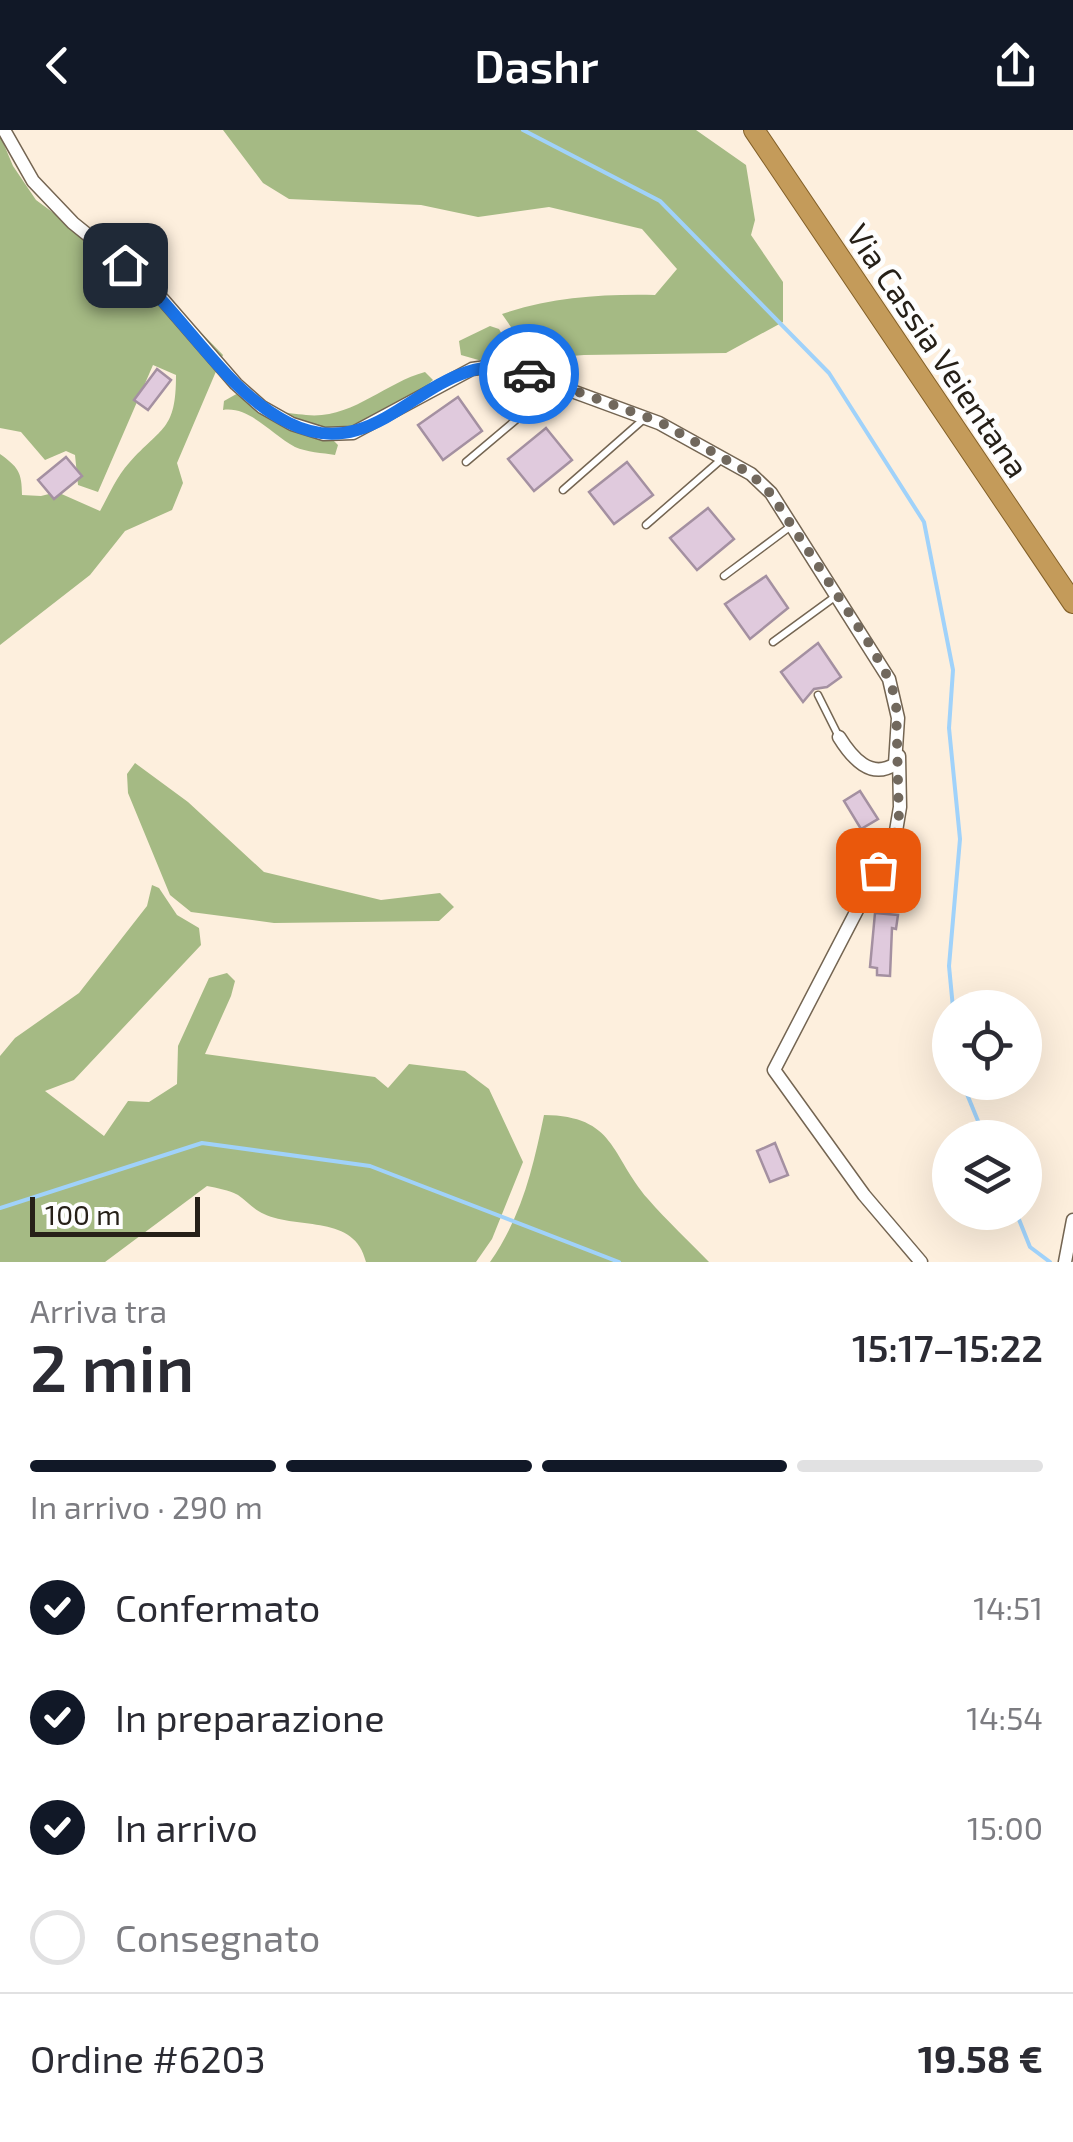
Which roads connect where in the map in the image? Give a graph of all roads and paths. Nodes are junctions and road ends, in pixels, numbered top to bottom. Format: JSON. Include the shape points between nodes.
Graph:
{"nodes":[{"id":1,"x":4,"y":130,"type":"edge"},
{"id":2,"x":754,"y":130,"type":"edge"},
{"id":3,"x":771,"y":130,"type":"edge"},
{"id":4,"x":557,"y":385,"type":"junction"},
{"id":5,"x":647,"y":417,"type":"junction"},
{"id":6,"x":724,"y":457,"type":"junction"},
{"id":7,"x":466,"y":462,"type":"dead end"},
{"id":8,"x":563,"y":490,"type":"dead end"},
{"id":9,"x":646,"y":525,"type":"dead end"},
{"id":10,"x":792,"y":525,"type":"junction"},
{"id":11,"x":724,"y":576,"type":"dead end"},
{"id":12,"x":1073,"y":578,"type":"edge"},
{"id":13,"x":837,"y":595,"type":"junction"},
{"id":14,"x":1073,"y":603,"type":"edge"},
{"id":15,"x":773,"y":642,"type":"dead end"},
{"id":16,"x":818,"y":696,"type":"dead end"},
{"id":17,"x":898,"y":718,"type":"junction"},
{"id":18,"x":839,"y":738,"type":"joint"},
{"id":19,"x":1073,"y":1220,"type":"edge"},
{"id":20,"x":1065,"y":1260,"type":"edge"},
{"id":21,"x":920,"y":1262,"type":"edge"}],
"edges":[{"from":1,"to":4,"type":"street","via":[[33,181],[60,209],[151,286],[236,384],[292,424],[324,434],[353,433],[452,378],[488,366],[515,368]]},
{"from":2,"to":14,"type":"highway","name":"Via Cassia Veientana"},
{"from":3,"to":12,"type":"highway","name":"Via Cassia Veientana"},
{"from":4,"to":5,"type":"street"},
{"from":4,"to":7,"type":"lane"},
{"from":5,"to":6,"type":"street"},
{"from":5,"to":8,"type":"lane"},
{"from":6,"to":9,"type":"lane"},
{"from":6,"to":10,"type":"street","via":[[762,483]]},
{"from":10,"to":11,"type":"lane"},
{"from":10,"to":13,"type":"street"},
{"from":13,"to":15,"type":"lane"},
{"from":13,"to":17,"type":"street","via":[[889,679]]},
{"from":16,"to":18,"type":"lane"},
{"from":17,"to":18,"type":"street","via":[[896,760],[886,770],[859,762]]},
{"from":17,"to":21,"type":"street","via":[[895,837],[774,1070]]},
{"from":19,"to":20,"type":"street"}]}
